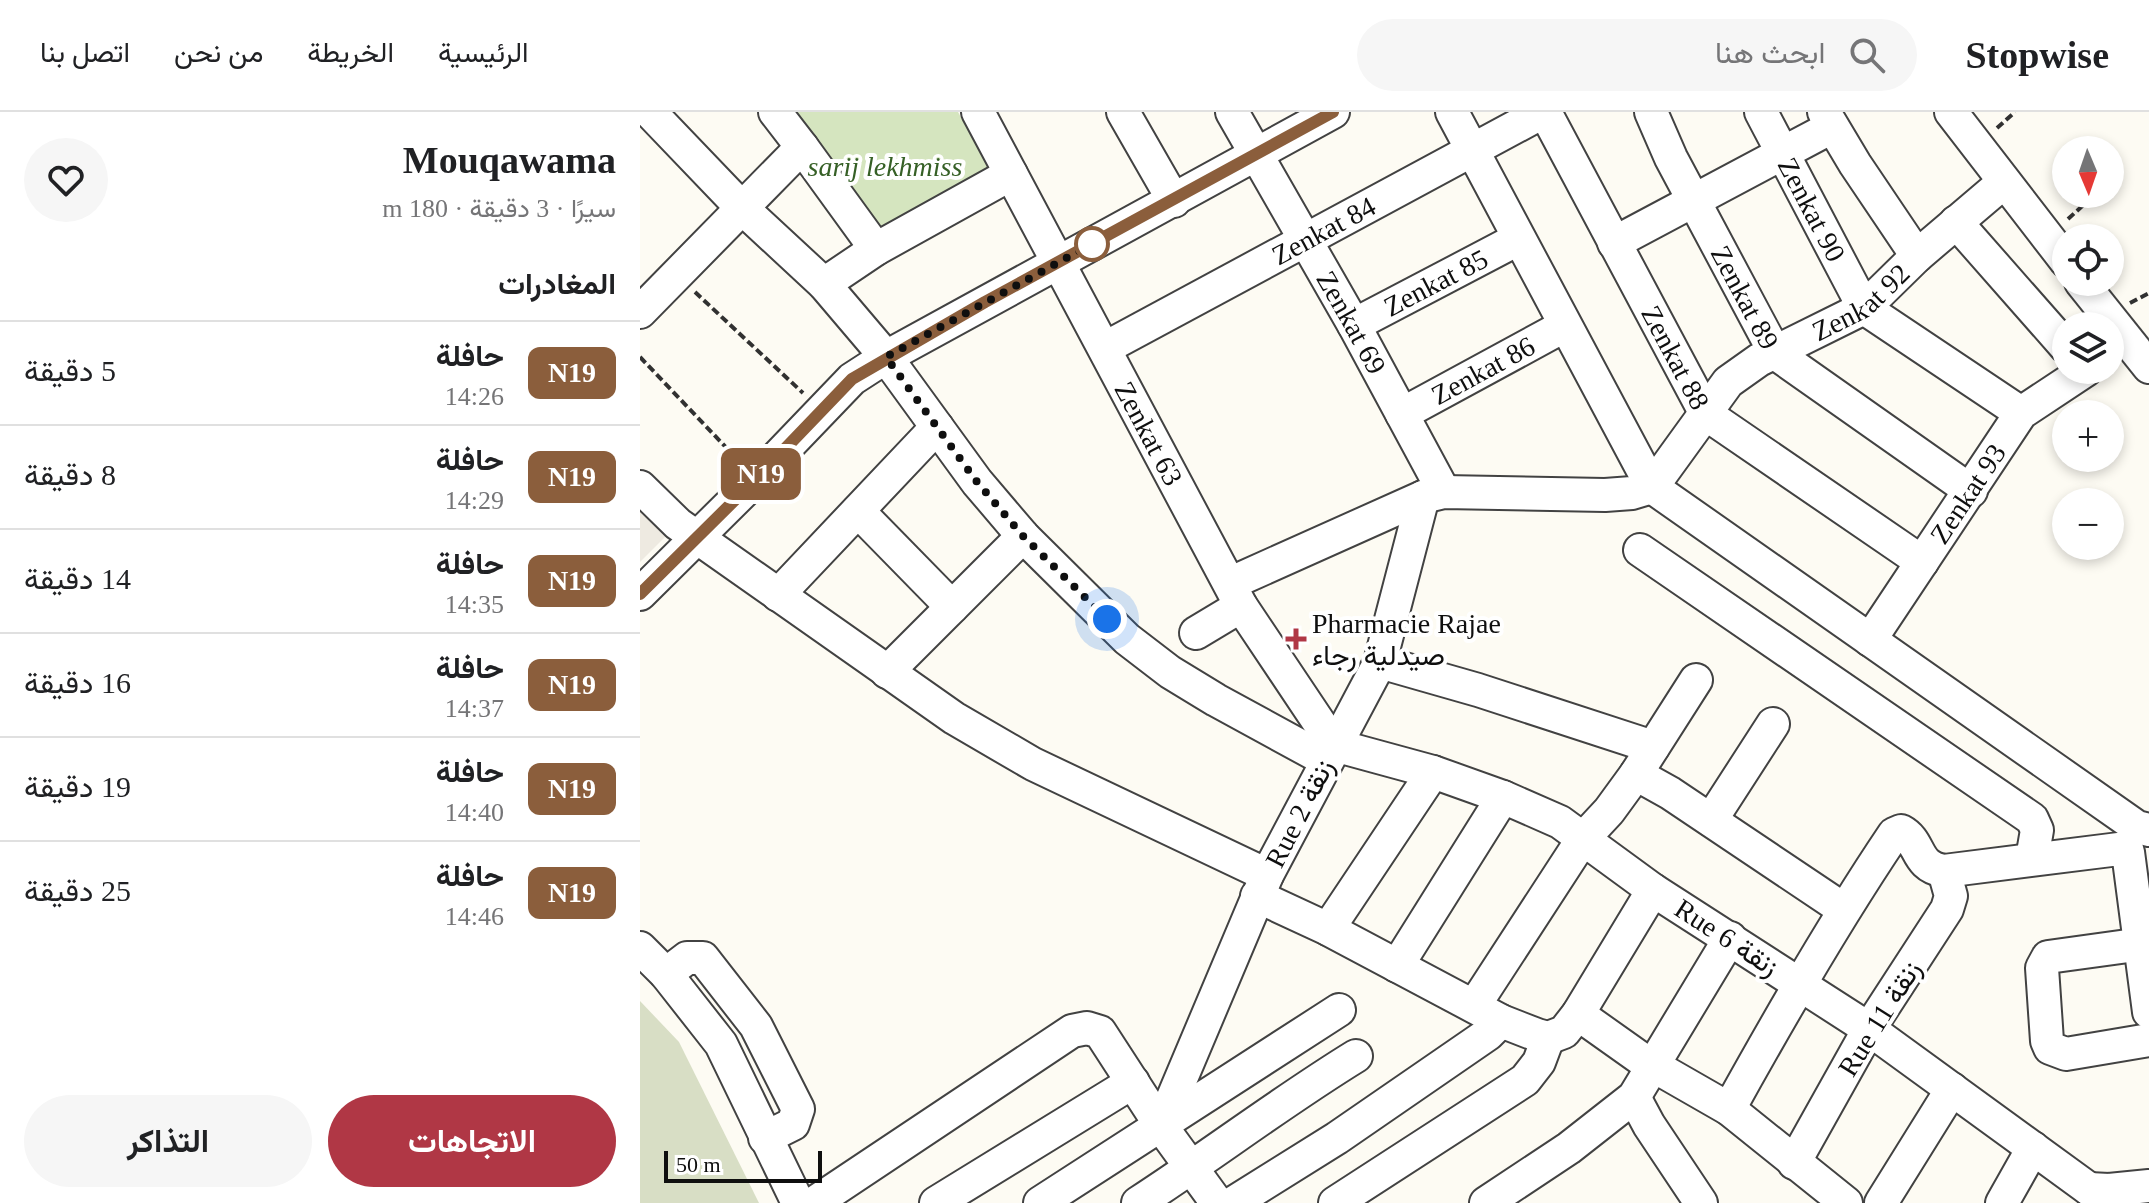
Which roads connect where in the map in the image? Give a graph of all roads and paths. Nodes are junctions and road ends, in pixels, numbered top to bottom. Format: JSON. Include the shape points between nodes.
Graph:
{"nodes":[{"id":1,"x":650,"y":112,"type":"edge"},
{"id":2,"x":775,"y":112,"type":"edge"},
{"id":3,"x":978,"y":112,"type":"edge"},
{"id":4,"x":1123,"y":112,"type":"edge"},
{"id":5,"x":1232,"y":112,"type":"edge"},
{"id":6,"x":1333,"y":112,"type":"edge"},
{"id":7,"x":1452,"y":112,"type":"edge"},
{"id":8,"x":1544,"y":112,"type":"edge"},
{"id":9,"x":1651,"y":112,"type":"edge"},
{"id":10,"x":1761,"y":112,"type":"edge"},
{"id":11,"x":1951,"y":112,"type":"edge"},
{"id":12,"x":1828,"y":119,"type":"edge"},
{"id":13,"x":802,"y":147,"type":"junction"},
{"id":14,"x":1472,"y":150,"type":"junction"},
{"id":15,"x":1783,"y":154,"type":"junction"},
{"id":16,"x":1258,"y":155,"type":"junction"},
{"id":17,"x":1011,"y":174,"type":"junction"},
{"id":18,"x":2004,"y":182,"type":"junction"},
{"id":19,"x":1694,"y":199,"type":"junction"},
{"id":20,"x":1174,"y":201,"type":"junction"},
{"id":21,"x":741,"y":207,"type":"junction"},
{"id":22,"x":1956,"y":222,"type":"junction"},
{"id":23,"x":1305,"y":238,"type":"junction"},
{"id":24,"x":1518,"y":239,"type":"junction"},
{"id":25,"x":1614,"y":243,"type":"junction"},
{"id":26,"x":2052,"y":243,"type":"edge"},
{"id":27,"x":876,"y":249,"type":"junction"},
{"id":28,"x":1917,"y":256,"type":"junction"},
{"id":29,"x":1059,"y":262,"type":"junction"},
{"id":30,"x":676,"y":274,"type":"junction"},
{"id":31,"x":824,"y":284,"type":"junction"},
{"id":32,"x":2090,"y":296,"type":"edge"},
{"id":33,"x":1864,"y":308,"type":"junction"},
{"id":34,"x":640,"y":312,"type":"edge"},
{"id":35,"x":1354,"y":325,"type":"junction"},
{"id":36,"x":1564,"y":326,"type":"junction"},
{"id":37,"x":2052,"y":331,"type":"edge"},
{"id":38,"x":1105,"y":348,"type":"junction"},
{"id":39,"x":1775,"y":353,"type":"junction"},
{"id":40,"x":640,"y":357,"type":"edge"},
{"id":41,"x":886,"y":357,"type":"junction"},
{"id":42,"x":2130,"y":357,"type":"edge"},
{"id":43,"x":2065,"y":384,"type":"edge"},
{"id":44,"x":822,"y":411,"type":"junction"},
{"id":45,"x":2021,"y":413,"type":"junction"},
{"id":46,"x":1402,"y":414,"type":"junction"},
{"id":47,"x":1706,"y":414,"type":"junction"},
{"id":48,"x":937,"y":427,"type":"junction"},
{"id":49,"x":756,"y":479,"type":"junction"},
{"id":50,"x":640,"y":487,"type":"edge"},
{"id":51,"x":1652,"y":487,"type":"junction"},
{"id":52,"x":1971,"y":491,"type":"junction"},
{"id":53,"x":1433,"y":495,"type":"junction"},
{"id":54,"x":858,"y":511,"type":"junction"},
{"id":55,"x":1023,"y":536,"type":"junction"},
{"id":56,"x":697,"y":538,"type":"junction"},
{"id":57,"x":1640,"y":550,"type":"dead end"},
{"id":58,"x":1922,"y":562,"type":"junction"},
{"id":59,"x":640,"y":594,"type":"edge"},
{"id":60,"x":1236,"y":594,"type":"junction"},
{"id":61,"x":778,"y":595,"type":"junction"},
{"id":62,"x":952,"y":607,"type":"junction"},
{"id":63,"x":1196,"y":633,"type":"dead end"},
{"id":64,"x":1870,"y":640,"type":"junction"},
{"id":65,"x":1380,"y":662,"type":"junction"},
{"id":66,"x":887,"y":672,"type":"junction"},
{"id":67,"x":1696,"y":680,"type":"dead end"},
{"id":68,"x":1773,"y":724,"type":"dead end"},
{"id":69,"x":1330,"y":752,"type":"junction"},
{"id":70,"x":1645,"y":760,"type":"junction"},
{"id":71,"x":1433,"y":772,"type":"junction"},
{"id":72,"x":1503,"y":797,"type":"junction"},
{"id":73,"x":1711,"y":820,"type":"junction"},
{"id":74,"x":2149,"y":830,"type":"edge"},
{"id":75,"x":1582,"y":840,"type":"junction"},
{"id":76,"x":2032,"y":859,"type":"junction"},
{"id":77,"x":1944,"y":871,"type":"junction"},
{"id":78,"x":1262,"y":885,"type":"junction"},
{"id":79,"x":1653,"y":890,"type":"junction"},
{"id":80,"x":1843,"y":909,"type":"junction"},
{"id":81,"x":1328,"y":929,"type":"junction"},
{"id":82,"x":1730,"y":938,"type":"junction"},
{"id":83,"x":2144,"y":944,"type":"edge"},
{"id":84,"x":640,"y":948,"type":"edge"},
{"id":85,"x":1397,"y":966,"type":"junction"},
{"id":86,"x":666,"y":974,"type":"junction"},
{"id":87,"x":1798,"y":983,"type":"junction"},
{"id":88,"x":1339,"y":1010,"type":"dead end"},
{"id":89,"x":2149,"y":1012,"type":"edge"},
{"id":90,"x":1578,"y":1014,"type":"junction"},
{"id":91,"x":1488,"y":1020,"type":"junction"},
{"id":92,"x":1869,"y":1029,"type":"junction"},
{"id":93,"x":2149,"y":1040,"type":"edge"},
{"id":94,"x":1544,"y":1050,"type":"junction"},
{"id":95,"x":1356,"y":1056,"type":"dead end"},
{"id":96,"x":1654,"y":1066,"type":"junction"},
{"id":97,"x":1133,"y":1082,"type":"junction"},
{"id":98,"x":1952,"y":1089,"type":"junction"},
{"id":99,"x":1634,"y":1097,"type":"junction"},
{"id":100,"x":1729,"y":1109,"type":"junction"},
{"id":101,"x":1161,"y":1126,"type":"junction"},
{"id":102,"x":765,"y":1138,"type":"junction"},
{"id":103,"x":2033,"y":1148,"type":"junction"},
{"id":104,"x":1794,"y":1163,"type":"junction"},
{"id":105,"x":1192,"y":1168,"type":"junction"},
{"id":106,"x":2149,"y":1186,"type":"edge"},
{"id":107,"x":2088,"y":1196,"type":"edge"},
{"id":108,"x":798,"y":1203,"type":"edge"},
{"id":109,"x":814,"y":1203,"type":"edge"},
{"id":110,"x":936,"y":1203,"type":"edge"},
{"id":111,"x":1040,"y":1203,"type":"edge"},
{"id":112,"x":1138,"y":1203,"type":"edge"},
{"id":113,"x":1217,"y":1203,"type":"edge"},
{"id":114,"x":1233,"y":1203,"type":"edge"},
{"id":115,"x":1335,"y":1203,"type":"edge"},
{"id":116,"x":1486,"y":1203,"type":"edge"},
{"id":117,"x":1701,"y":1203,"type":"edge"},
{"id":118,"x":1846,"y":1203,"type":"edge"},
{"id":119,"x":1881,"y":1203,"type":"edge"},
{"id":120,"x":2002,"y":1203,"type":"edge"}],
"edges":[{"from":1,"to":21,"type":"street","name":"Rue 6 زنقة"},
{"from":2,"to":13,"type":"street"},
{"from":3,"to":17,"type":"street","name":"Zenkat 63"},
{"from":4,"to":20,"type":"street"},
{"from":5,"to":16,"type":"street","name":"Zenkat 69"},
{"from":6,"to":16,"type":"street"},
{"from":7,"to":14,"type":"street"},
{"from":8,"to":14,"type":"street","name":"Zenkat 84"},
{"from":8,"to":25,"type":"street","name":"Zenkat 88"},
{"from":9,"to":19,"type":"street","name":"Zenkat 89"},
{"from":10,"to":15,"type":"street","name":"Zenkat 90"},
{"from":11,"to":18,"type":"street"},
{"from":12,"to":15,"type":"street"},
{"from":12,"to":28,"type":"street"},
{"from":13,"to":21,"type":"street"},
{"from":13,"to":27,"type":"street"},
{"from":14,"to":23,"type":"street","name":"Zenkat 84"},
{"from":14,"to":24,"type":"street"},
{"from":15,"to":19,"type":"street"},
{"from":15,"to":33,"type":"street","name":"Zenkat 90"},
{"from":16,"to":20,"type":"street"},
{"from":16,"to":23,"type":"street","name":"Zenkat 69"},
{"from":17,"to":27,"type":"street"},
{"from":17,"to":29,"type":"street","name":"Zenkat 63"},
{"from":18,"to":22,"type":"street","name":"Zenkat 92"},
{"from":18,"to":26,"type":"street"},
{"from":19,"to":25,"type":"street"},
{"from":19,"to":39,"type":"street","name":"Zenkat 89"},
{"from":20,"to":29,"type":"street"},
{"from":21,"to":30,"type":"street"},
{"from":21,"to":31,"type":"street","name":"Rue 6 زنقة"},
{"from":22,"to":28,"type":"street","name":"Zenkat 92"},
{"from":22,"to":37,"type":"street"},
{"from":23,"to":35,"type":"street","name":"Zenkat 69"},
{"from":23,"to":38,"type":"street","name":"Zenkat 84"},
{"from":24,"to":35,"type":"street","name":"Zenkat 85"},
{"from":24,"to":36,"type":"street"},
{"from":25,"to":47,"type":"street","name":"Zenkat 88"},
{"from":27,"to":31,"type":"street"},
{"from":28,"to":33,"type":"street","name":"Zenkat 92"},
{"from":29,"to":38,"type":"street","name":"Zenkat 63"},
{"from":29,"to":41,"type":"street"},
{"from":30,"to":34,"type":"street"},
{"from":30,"to":44,"type":"path"},
{"from":31,"to":41,"type":"street","name":"Rue 6 زنقة"},
{"from":32,"to":42,"type":"street"},
{"from":33,"to":39,"type":"street","name":"Zenkat 92"},
{"from":33,"to":45,"type":"street","name":"Zenkat 90"},
{"from":35,"to":46,"type":"street","name":"Zenkat 69"},
{"from":36,"to":46,"type":"street","name":"Zenkat 86"},
{"from":36,"to":51,"type":"street"},
{"from":38,"to":60,"type":"street","name":"Zenkat 63"},
{"from":39,"to":47,"type":"street","name":"Zenkat 92","via":[[1728,382]]},
{"from":39,"to":52,"type":"street","name":"Zenkat 89"},
{"from":40,"to":49,"type":"path"},
{"from":41,"to":44,"type":"street","via":[[852,379]]},
{"from":41,"to":48,"type":"street","name":"Rue 6 زنقة"},
{"from":43,"to":45,"type":"street","name":"Zenkat 93"},
{"from":44,"to":49,"type":"street"},
{"from":45,"to":52,"type":"street","name":"Zenkat 93"},
{"from":46,"to":53,"type":"street","name":"Zenkat 69"},
{"from":47,"to":51,"type":"street","name":"Zenkat 92"},
{"from":47,"to":58,"type":"street","name":"Zenkat 88"},
{"from":48,"to":54,"type":"street"},
{"from":48,"to":55,"type":"street","name":"Rue 6 زنقة"},
{"from":49,"to":56,"type":"street"},
{"from":50,"to":56,"type":"street"},
{"from":51,"to":53,"type":"street","via":[[1605,495]]},
{"from":51,"to":64,"type":"street"},
{"from":52,"to":58,"type":"street","name":"Zenkat 93"},
{"from":53,"to":60,"type":"street"},
{"from":53,"to":65,"type":"street","name":"Rue 2 زنقة"},
{"from":54,"to":61,"type":"street"},
{"from":54,"to":62,"type":"street"},
{"from":55,"to":62,"type":"street"},
{"from":55,"to":69,"type":"street","name":"Rue 6 زنقة","via":[[1127,639],[1170,672]]},
{"from":56,"to":59,"type":"street"},
{"from":56,"to":61,"type":"street"},
{"from":57,"to":76,"type":"street","via":[[2032,819],[2037,830]]},
{"from":58,"to":64,"type":"street","name":"Zenkat 93"},
{"from":60,"to":63,"type":"street"},
{"from":60,"to":69,"type":"street","name":"Zenkat 63"},
{"from":61,"to":66,"type":"street"},
{"from":62,"to":66,"type":"street"},
{"from":64,"to":74,"type":"street","via":[[2137,827]]},
{"from":65,"to":69,"type":"street","name":"Rue 2 زنقة"},
{"from":65,"to":70,"type":"street","via":[[1478,690]]},
{"from":66,"to":78,"type":"street","via":[[1033,764]]},
{"from":67,"to":70,"type":"street"},
{"from":68,"to":73,"type":"street"},
{"from":69,"to":71,"type":"street","name":"Rue 6 زنقة"},
{"from":69,"to":78,"type":"street","name":"Rue 2 زنقة"},
{"from":70,"to":73,"type":"street"},
{"from":70,"to":75,"type":"street"},
{"from":71,"to":72,"type":"street","name":"Rue 6 زنقة"},
{"from":71,"to":81,"type":"street"},
{"from":72,"to":75,"type":"street","name":"Rue 6 زنقة","via":[[1560,822]]},
{"from":72,"to":85,"type":"street"},
{"from":73,"to":80,"type":"street"},
{"from":75,"to":79,"type":"street","name":"Rue 6 زنقة"},
{"from":75,"to":91,"type":"street"},
{"from":76,"to":77,"type":"street"},
{"from":76,"to":83,"type":"street","via":[[2128,852]]},
{"from":77,"to":80,"type":"street","via":[[1921,859],[1901,831]]},
{"from":77,"to":92,"type":"street","name":"Rue 11 زنقة","via":[[1951,896],[1947,909]]},
{"from":78,"to":81,"type":"street"},
{"from":78,"to":101,"type":"street","name":"Rue 2 زنقة"},
{"from":79,"to":82,"type":"street","name":"Rue 6 زنقة"},
{"from":79,"to":90,"type":"street"},
{"from":80,"to":87,"type":"street"},
{"from":81,"to":85,"type":"street"},
{"from":82,"to":87,"type":"street","name":"Rue 6 زنقة"},
{"from":82,"to":96,"type":"street"},
{"from":83,"to":89,"type":"street"},
{"from":83,"to":93,"type":"street","via":[[2043,961],[2047,1041],[2050,1048],[2066,1054]]},
{"from":84,"to":86,"type":"street"},
{"from":85,"to":91,"type":"street"},
{"from":86,"to":102,"type":"street","via":[[721,1044]]},
{"from":86,"to":102,"type":"street","via":[[687,958],[703,958],[756,1026],[798,1109],[793,1124]]},
{"from":87,"to":92,"type":"street","name":"Rue 6 زنقة"},
{"from":87,"to":100,"type":"street"},
{"from":88,"to":101,"type":"street"},
{"from":90,"to":94,"type":"street"},
{"from":90,"to":96,"type":"street"},
{"from":91,"to":94,"type":"street"},
{"from":91,"to":114,"type":"street","via":[[1337,1138]]},
{"from":92,"to":98,"type":"street","name":"Rue 6 زنقة"},
{"from":92,"to":104,"type":"street","name":"Rue 11 زنقة"},
{"from":94,"to":115,"type":"street","via":[[1525,1080]]},
{"from":95,"to":105,"type":"street"},
{"from":96,"to":99,"type":"street"},
{"from":96,"to":100,"type":"street"},
{"from":97,"to":101,"type":"street"},
{"from":97,"to":109,"type":"street","via":[[1100,1032],[1072,1031]]},
{"from":97,"to":110,"type":"street"},
{"from":98,"to":103,"type":"street","name":"Rue 6 زنقة"},
{"from":98,"to":119,"type":"street"},
{"from":99,"to":116,"type":"street"},
{"from":99,"to":117,"type":"street"},
{"from":100,"to":104,"type":"street"},
{"from":101,"to":105,"type":"street"},
{"from":101,"to":111,"type":"street"},
{"from":102,"to":108,"type":"street"},
{"from":103,"to":107,"type":"street","name":"Rue 6 زنقة"},
{"from":103,"to":120,"type":"street"},
{"from":104,"to":118,"type":"street"},
{"from":105,"to":112,"type":"street"},
{"from":105,"to":113,"type":"street"},
{"from":106,"to":107,"type":"street"}]}
